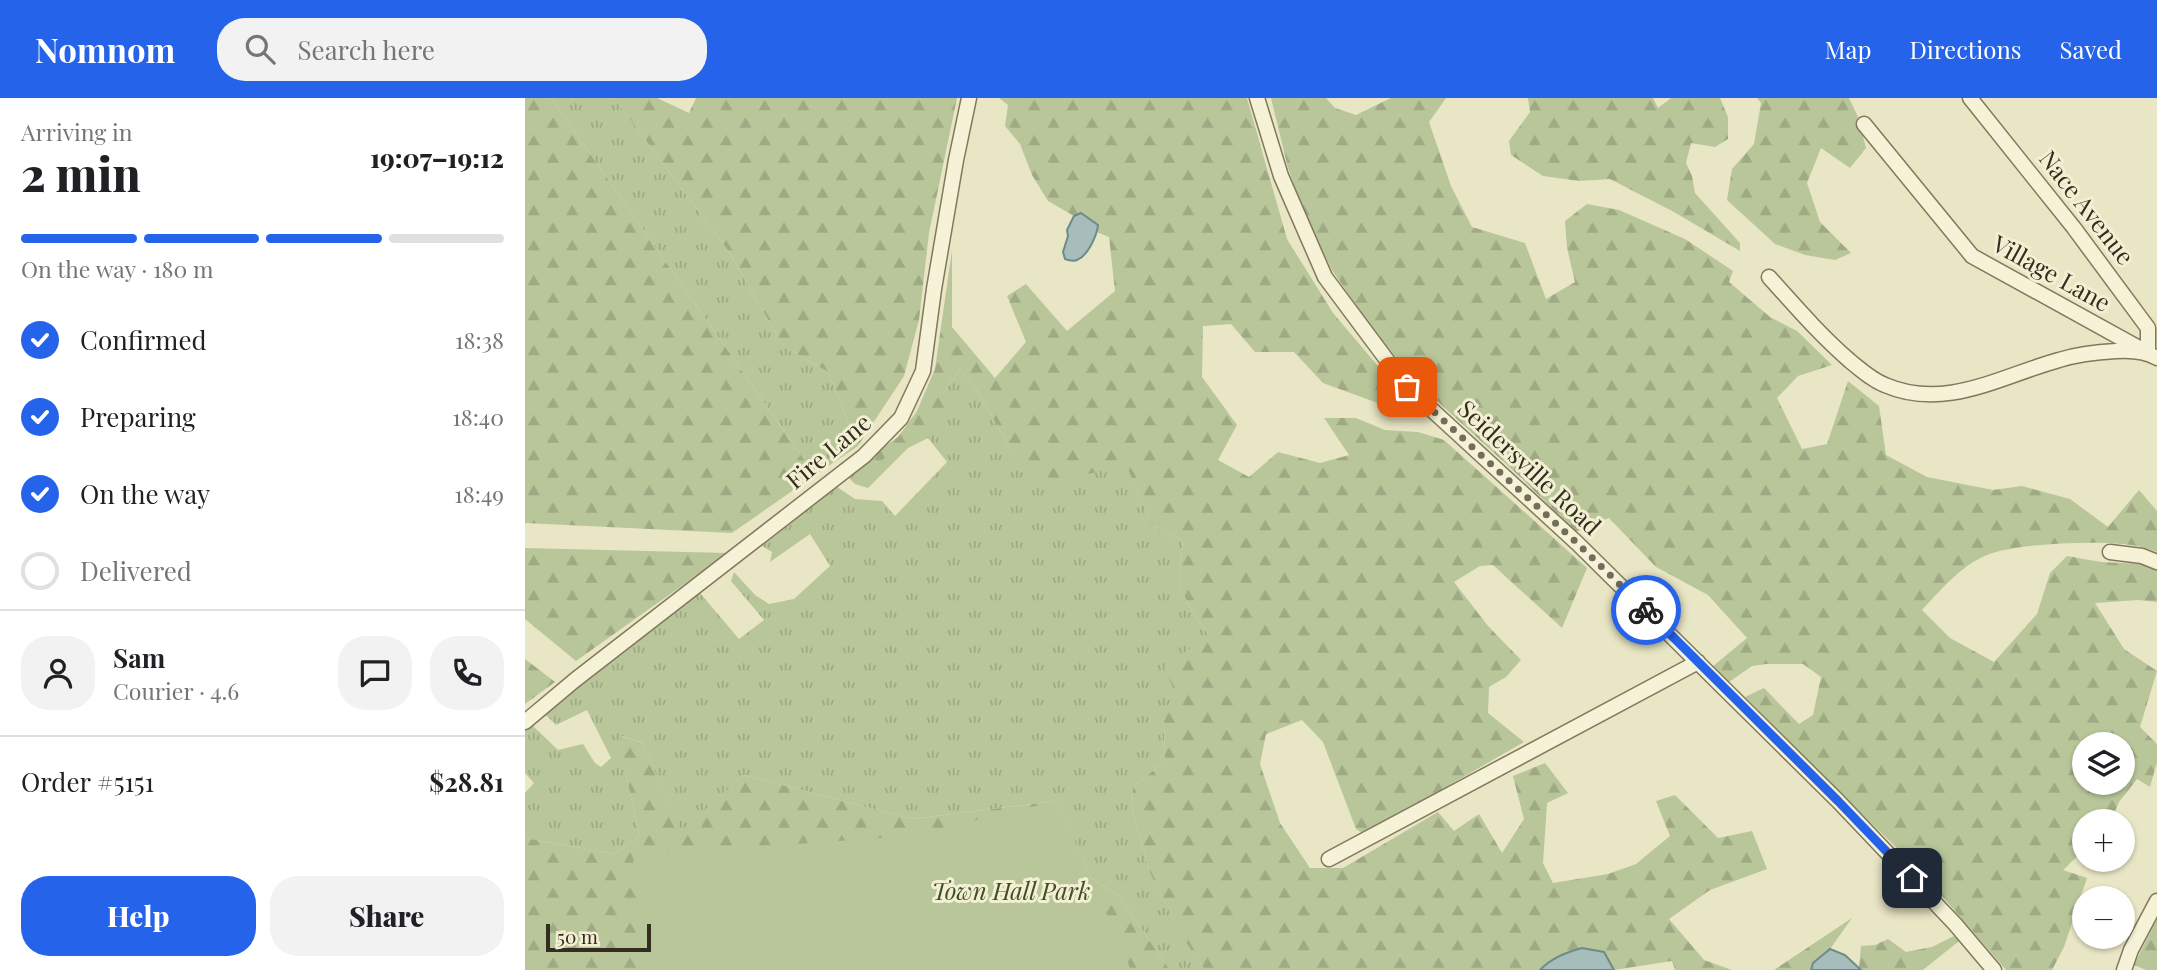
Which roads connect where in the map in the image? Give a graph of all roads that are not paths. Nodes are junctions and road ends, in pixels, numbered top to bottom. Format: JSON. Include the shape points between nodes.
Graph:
{"nodes":[{"id":1,"x":969,"y":98,"type":"edge"},
{"id":2,"x":1257,"y":98,"type":"edge"},
{"id":3,"x":1970,"y":98,"type":"edge"},
{"id":4,"x":1864,"y":124,"type":"dead end"},
{"id":5,"x":1769,"y":277,"type":"dead end"},
{"id":6,"x":2152,"y":355,"type":"edge"},
{"id":7,"x":2109,"y":552,"type":"dead end"},
{"id":8,"x":2157,"y":562,"type":"edge"},
{"id":9,"x":1697,"y":662,"type":"junction"},
{"id":10,"x":525,"y":722,"type":"edge"},
{"id":11,"x":1329,"y":859,"type":"dead end"},
{"id":12,"x":2157,"y":901,"type":"edge"},
{"id":13,"x":1994,"y":970,"type":"edge"},
{"id":14,"x":2124,"y":970,"type":"edge"}],
"edges":[{"from":1,"to":10,"type":"street","name":"Fire Lane","via":[[923,371],[901,418],[864,456]]},
{"from":2,"to":9,"type":"street","name":"Seidersville Road","via":[[1281,176],[1325,277],[1407,387],[1577,543]]},
{"from":3,"to":6,"type":"street","name":"Nace Avenue","via":[[2148,328]]},
{"from":4,"to":6,"type":"street","name":"Village Lane","via":[[1972,256]]},
{"from":5,"to":6,"type":"street","via":[[1828,341],[1871,378],[1902,391],[1944,394],[1971,390],[2092,352]]},
{"from":7,"to":8,"type":"street"},
{"from":9,"to":11,"type":"street"},
{"from":9,"to":13,"type":"street","name":"Seidersville Road","via":[[1866,830]]},
{"from":12,"to":14,"type":"street"}]}
